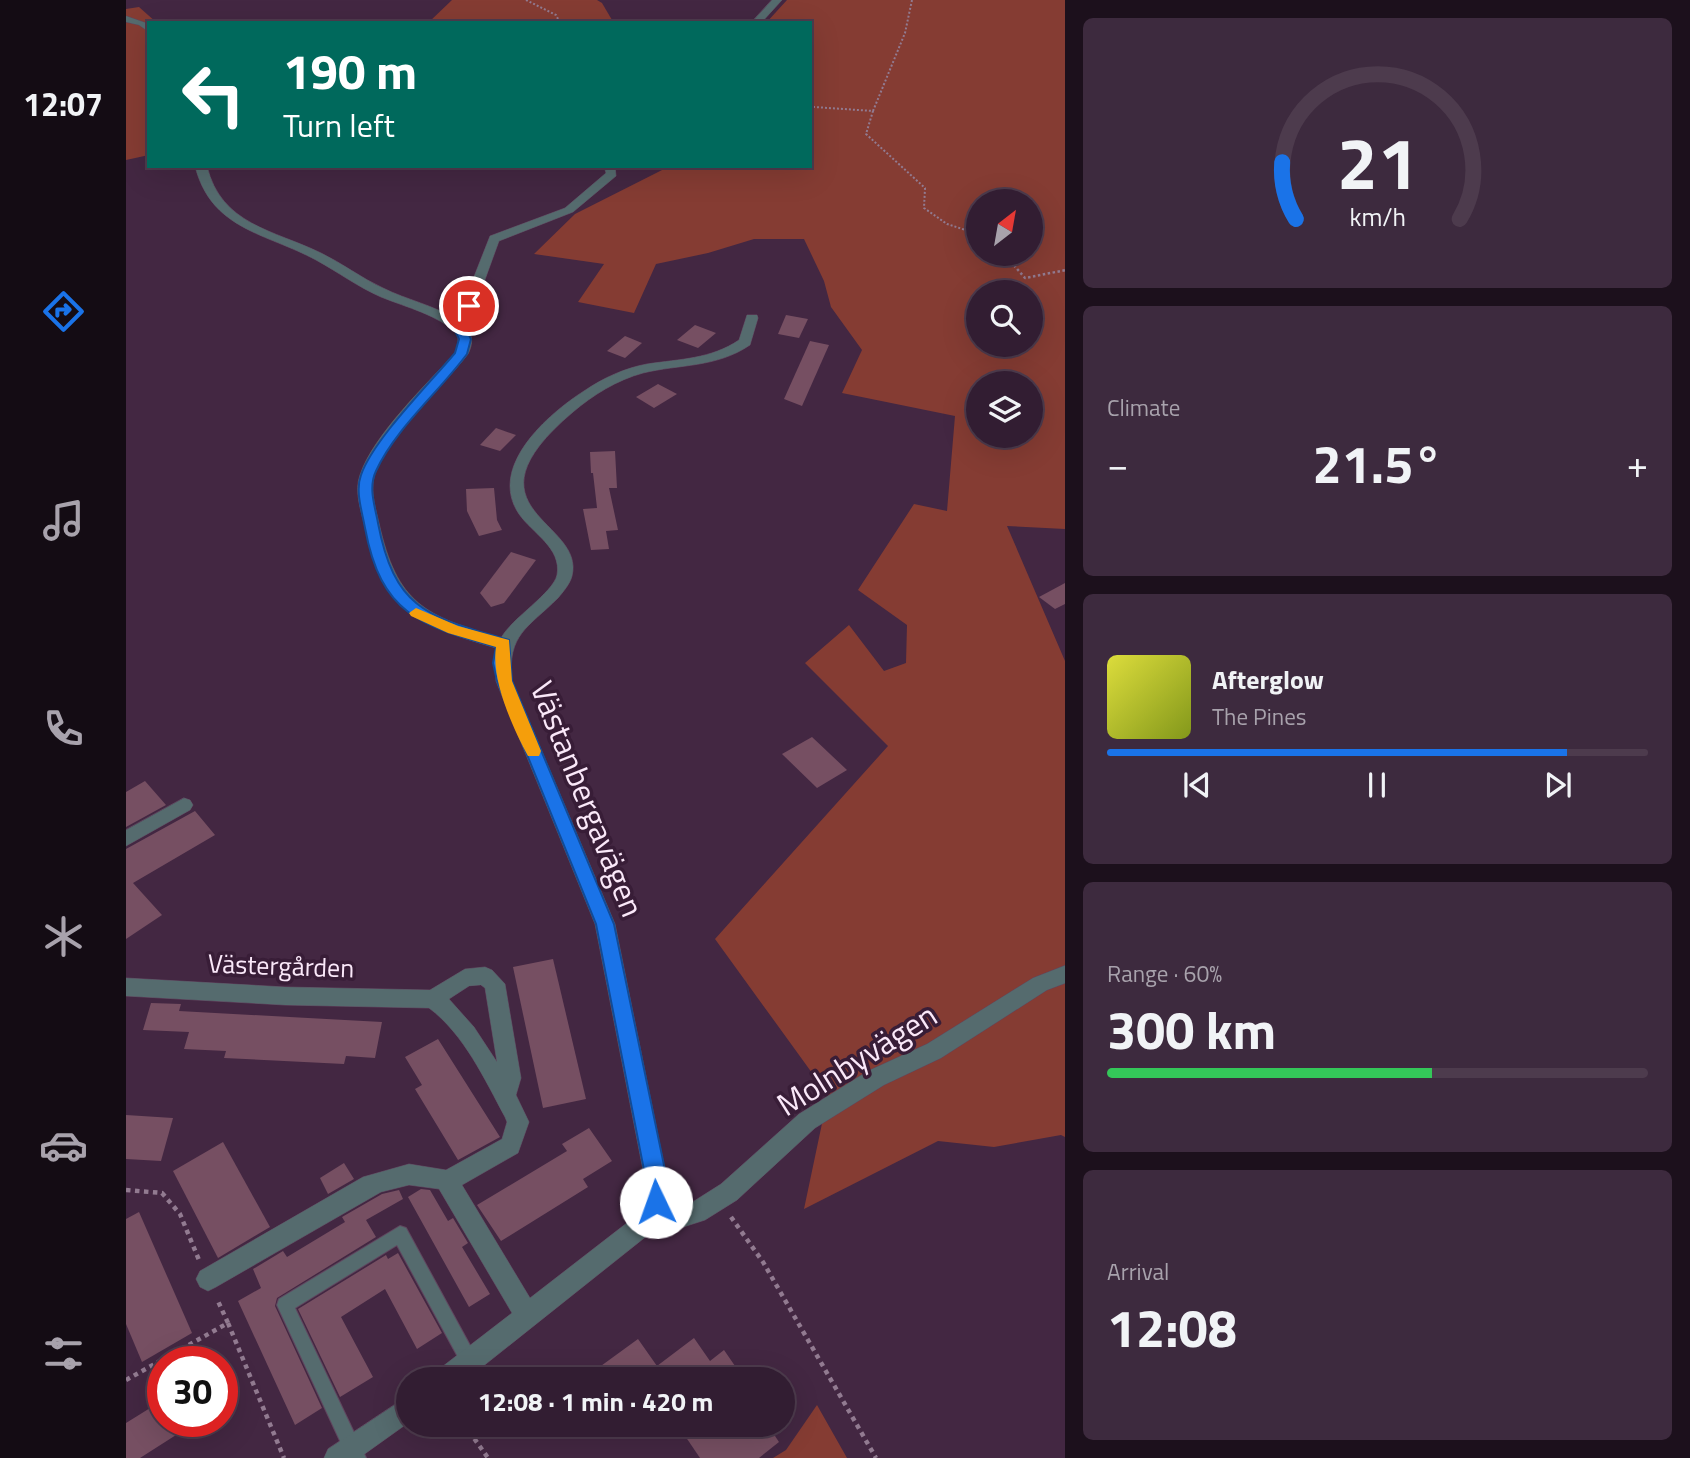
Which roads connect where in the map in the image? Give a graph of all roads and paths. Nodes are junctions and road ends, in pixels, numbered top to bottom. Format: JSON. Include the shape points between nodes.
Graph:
{"nodes":[{"id":1,"x":526,"y":0,"type":"edge"},
{"id":2,"x":777,"y":0,"type":"edge"},
{"id":3,"x":912,"y":0,"type":"edge"},
{"id":4,"x":126,"y":19,"type":"edge"},
{"id":5,"x":559,"y":21,"type":"edge"},
{"id":6,"x":758,"y":21,"type":"edge"},
{"id":7,"x":147,"y":27,"type":"edge"},
{"id":8,"x":812,"y":106,"type":"edge"},
{"id":9,"x":873,"y":111,"type":"junction"},
{"id":10,"x":201,"y":168,"type":"edge"},
{"id":11,"x":610,"y":168,"type":"edge"},
{"id":12,"x":966,"y":230,"type":"edge"},
{"id":13,"x":1014,"y":266,"type":"edge"},
{"id":14,"x":1065,"y":270,"type":"edge"},
{"id":15,"x":752,"y":317,"type":"dead end"},
{"id":16,"x":460,"y":329,"type":"junction"},
{"id":17,"x":503,"y":644,"type":"junction"},
{"id":18,"x":184,"y":805,"type":"dead end"},
{"id":19,"x":126,"y":838,"type":"edge"},
{"id":20,"x":1065,"y":973,"type":"edge"},
{"id":21,"x":126,"y":987,"type":"edge"},
{"id":22,"x":433,"y":999,"type":"junction"},
{"id":23,"x":505,"y":1097,"type":"junction"},
{"id":24,"x":447,"y":1181,"type":"junction"},
{"id":25,"x":126,"y":1190,"type":"edge"},
{"id":26,"x":718,"y":1200,"type":"junction"},
{"id":27,"x":649,"y":1220,"type":"junction"},
{"id":28,"x":208,"y":1279,"type":"junction"},
{"id":29,"x":528,"y":1317,"type":"junction"},
{"id":30,"x":228,"y":1323,"type":"junction"},
{"id":31,"x":470,"y":1362,"type":"junction"},
{"id":32,"x":463,"y":1367,"type":"edge"},
{"id":33,"x":126,"y":1380,"type":"edge"},
{"id":34,"x":396,"y":1417,"type":"edge"},
{"id":35,"x":473,"y":1437,"type":"edge"},
{"id":36,"x":348,"y":1455,"type":"edge"},
{"id":37,"x":284,"y":1458,"type":"edge"},
{"id":38,"x":488,"y":1458,"type":"edge"},
{"id":39,"x":876,"y":1458,"type":"edge"}],
"edges":[{"from":1,"to":5,"type":"path"},
{"from":2,"to":6,"type":"street"},
{"from":3,"to":9,"type":"path","via":[[905,33]]},
{"from":4,"to":7,"type":"street"},
{"from":8,"to":9,"type":"path"},
{"from":9,"to":12,"type":"path","via":[[866,134],[925,188],[924,208]]},
{"from":10,"to":16,"type":"street","via":[[213,197],[242,223],[320,257],[384,293],[451,319]]},
{"from":11,"to":16,"type":"street","via":[[612,174],[569,210],[494,239]]},
{"from":13,"to":14,"type":"path","via":[[1025,278]]},
{"from":15,"to":17,"type":"street","via":[[746,342],[722,355],[637,371],[600,386],[566,410],[531,445],[520,470],[518,500],[564,556],[565,575]]},
{"from":16,"to":17,"type":"street","via":[[465,339],[461,354],[380,450],[365,486],[384,569],[404,603],[435,622]]},
{"from":17,"to":27,"type":"street","name":"Västanbergavägen","via":[[505,681],[605,924],[654,1170],[656,1202]]},
{"from":18,"to":19,"type":"street"},
{"from":20,"to":26,"type":"street","name":"Molnbyvägen","via":[[807,1121]]},
{"from":21,"to":22,"type":"street","name":"Västergården"},
{"from":22,"to":23,"type":"street","via":[[447,1009]]},
{"from":22,"to":23,"type":"street","via":[[465,978],[485,976],[495,984],[510,1078]]},
{"from":23,"to":24,"type":"street","via":[[517,1122],[510,1146]]},
{"from":24,"to":28,"type":"street","via":[[397,1174]]},
{"from":24,"to":29,"type":"street"},
{"from":25,"to":28,"type":"path","via":[[162,1193],[180,1214]]},
{"from":26,"to":27,"type":"street","name":"Molnbyvägen","via":[[671,1220]]},
{"from":26,"to":39,"type":"path","via":[[763,1262]]},
{"from":27,"to":29,"type":"street"},
{"from":28,"to":30,"type":"path"},
{"from":29,"to":31,"type":"street"},
{"from":30,"to":33,"type":"path"},
{"from":30,"to":37,"type":"path"},
{"from":31,"to":32,"type":"street"},
{"from":31,"to":36,"type":"lane","via":[[400,1234],[285,1305]]},
{"from":34,"to":36,"type":"street"},
{"from":35,"to":38,"type":"path"}]}
